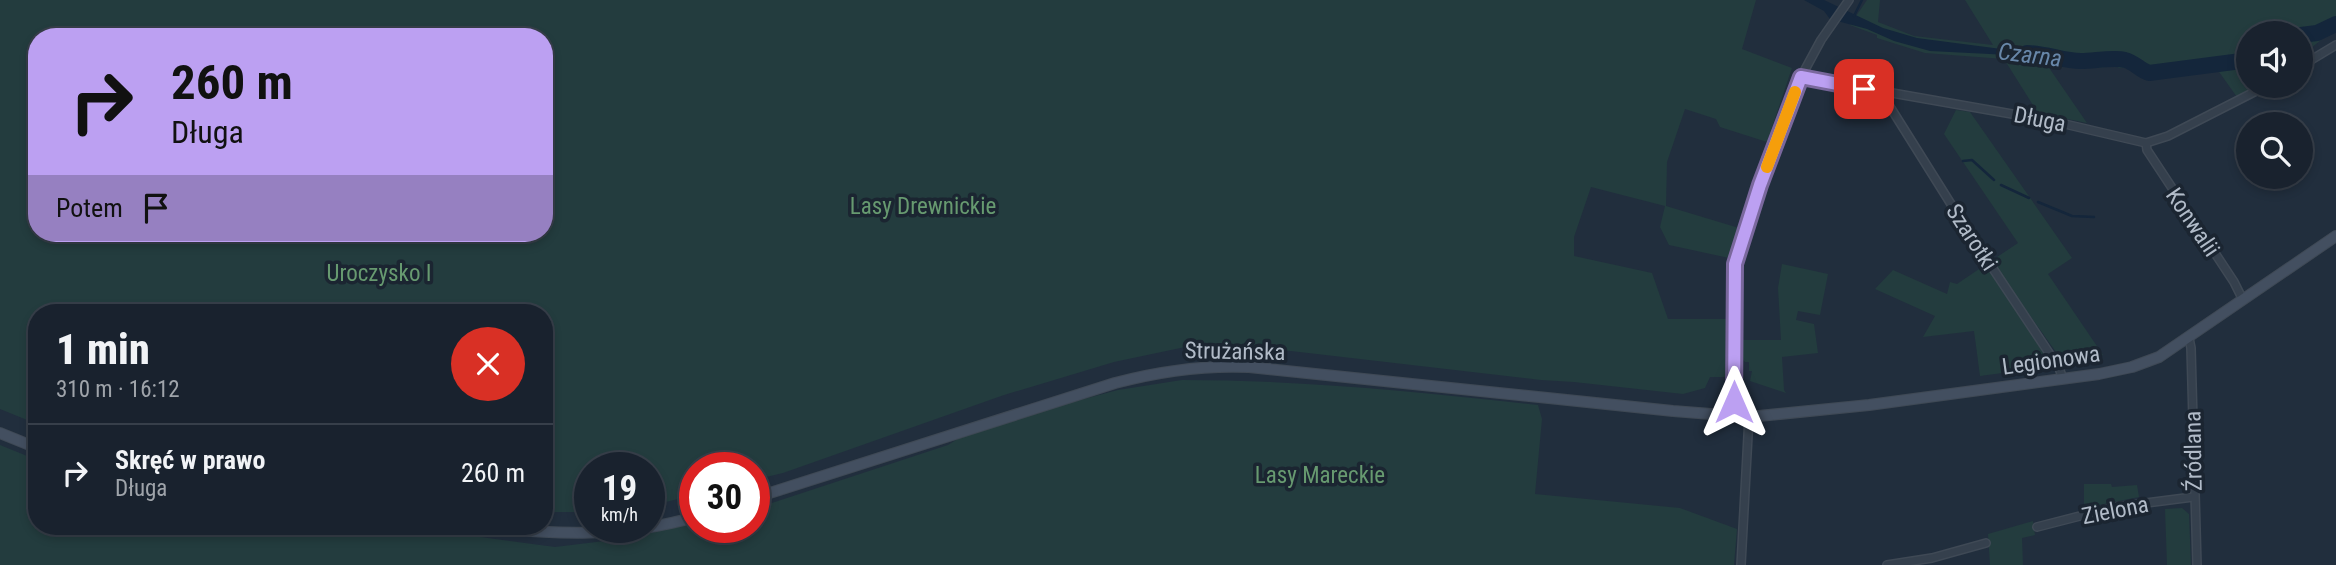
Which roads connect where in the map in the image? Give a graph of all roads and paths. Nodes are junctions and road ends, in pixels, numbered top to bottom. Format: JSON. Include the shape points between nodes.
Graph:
{"nodes":[{"id":1,"x":1847,"y":2,"type":"edge"},
{"id":2,"x":2336,"y":45,"type":"edge"},
{"id":3,"x":2313,"y":59,"type":"edge"},
{"id":4,"x":1801,"y":77,"type":"junction"},
{"id":5,"x":1885,"y":93,"type":"junction"},
{"id":6,"x":2242,"y":98,"type":"edge"},
{"id":7,"x":2146,"y":142,"type":"junction"},
{"id":8,"x":2336,"y":236,"type":"edge"},
{"id":9,"x":2244,"y":300,"type":"junction"},
{"id":10,"x":2189,"y":338,"type":"junction"},
{"id":11,"x":2063,"y":379,"type":"junction"},
{"id":12,"x":1733,"y":416,"type":"junction"},
{"id":13,"x":1749,"y":417,"type":"junction"},
{"id":14,"x":0,"y":433,"type":"edge"},
{"id":15,"x":28,"y":444,"type":"edge"},
{"id":16,"x":770,"y":493,"type":"edge"},
{"id":17,"x":2193,"y":497,"type":"junction"},
{"id":18,"x":679,"y":521,"type":"edge"},
{"id":19,"x":2037,"y":527,"type":"dead end"},
{"id":20,"x":553,"y":533,"type":"edge"},
{"id":21,"x":1986,"y":543,"type":"dead end"},
{"id":22,"x":1741,"y":565,"type":"edge"},
{"id":23,"x":1887,"y":565,"type":"edge"},
{"id":24,"x":2197,"y":565,"type":"edge"}],
"edges":[{"from":1,"to":4,"type":"street"},
{"from":2,"to":3,"type":"street"},
{"from":4,"to":5,"type":"street","name":"Długa"},
{"from":4,"to":12,"type":"street","via":[[1735,264]]},
{"from":5,"to":7,"type":"street","name":"Długa"},
{"from":5,"to":11,"type":"street","name":"Szarotki"},
{"from":6,"to":7,"type":"street","via":[[2168,136]]},
{"from":7,"to":9,"type":"street","name":"Konwalii"},
{"from":8,"to":9,"type":"main road","name":"Legionowa"},
{"from":9,"to":10,"type":"main road","name":"Legionowa"},
{"from":10,"to":11,"type":"main road","name":"Legionowa","via":[[2132,367]]},
{"from":10,"to":17,"type":"street","name":"Źródlana"},
{"from":11,"to":13,"type":"main road","name":"Legionowa"},
{"from":12,"to":13,"type":"main road","name":"Legionowa"},
{"from":12,"to":16,"type":"main road","name":"Strużańska","via":[[1212,365],[1115,383]]},
{"from":13,"to":22,"type":"street"},
{"from":14,"to":15,"type":"main road"},
{"from":17,"to":19,"type":"street","name":"Zielona","via":[[2115,507]]},
{"from":17,"to":24,"type":"street","name":"Źródlana"},
{"from":18,"to":20,"type":"main road","via":[[590,534]]},
{"from":21,"to":23,"type":"street"}]}
